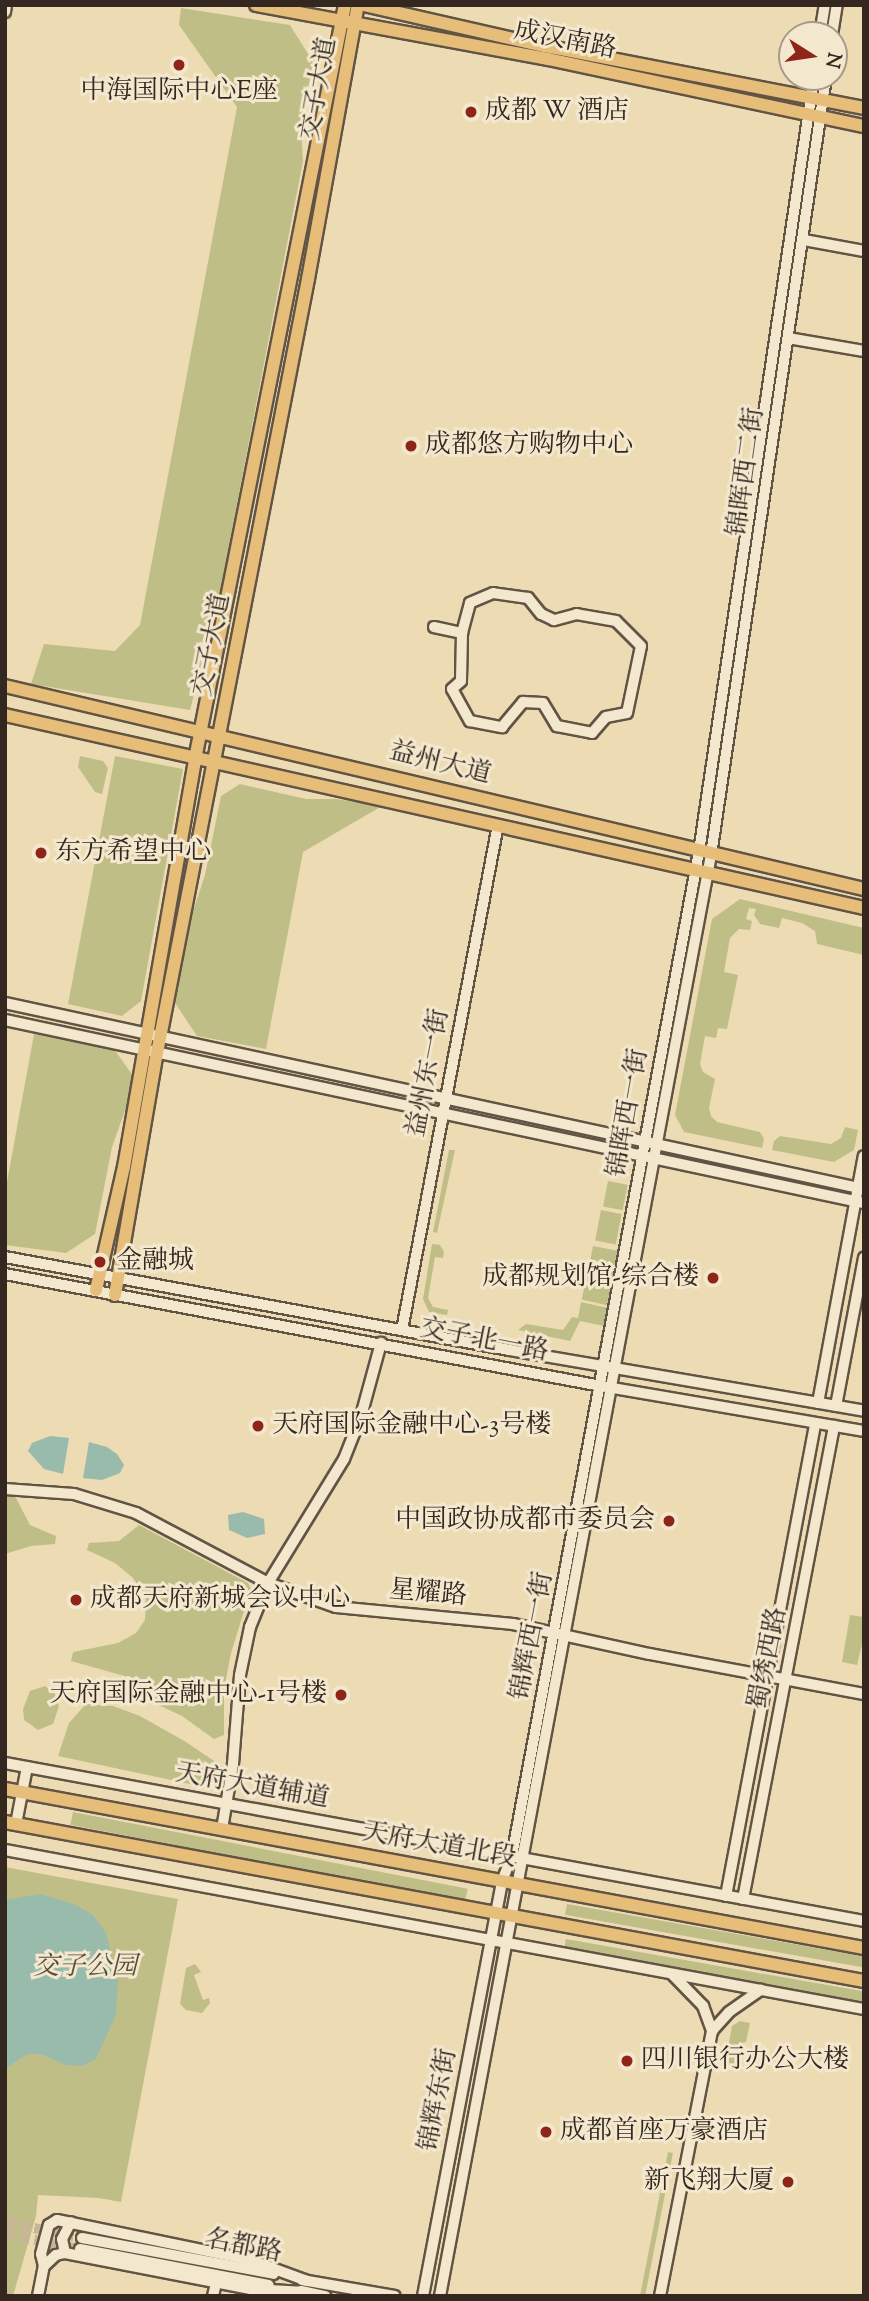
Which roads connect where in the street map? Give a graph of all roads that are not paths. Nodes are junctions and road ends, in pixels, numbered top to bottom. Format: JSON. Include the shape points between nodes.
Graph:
{"nodes":[{"id":1,"x":6,"y":5,"type":"edge"},
{"id":2,"x":257,"y":5,"type":"edge"},
{"id":3,"x":345,"y":5,"type":"edge"},
{"id":4,"x":358,"y":5,"type":"edge"},
{"id":5,"x":364,"y":5,"type":"edge"},
{"id":6,"x":5,"y":12,"type":"edge"},
{"id":7,"x":348,"y":23,"type":"junction"},
{"id":8,"x":815,"y":91,"type":"edge"},
{"id":9,"x":820,"y":91,"type":"edge"},
{"id":10,"x":816,"y":99,"type":"junction"},
{"id":11,"x":864,"y":108,"type":"edge"},
{"id":12,"x":814,"y":116,"type":"junction"},
{"id":13,"x":864,"y":126,"type":"edge"},
{"id":14,"x":804,"y":240,"type":"junction"},
{"id":15,"x":864,"y":251,"type":"edge"},
{"id":16,"x":788,"y":338,"type":"junction"},
{"id":17,"x":864,"y":351,"type":"edge"},
{"id":18,"x":434,"y":627,"type":"dead end"},
{"id":19,"x":462,"y":633,"type":"junction"},
{"id":20,"x":5,"y":686,"type":"edge"},
{"id":21,"x":5,"y":715,"type":"edge"},
{"id":22,"x":201,"y":731,"type":"junction"},
{"id":23,"x":218,"y":735,"type":"junction"},
{"id":24,"x":195,"y":759,"type":"junction"},
{"id":25,"x":213,"y":763,"type":"junction"},
{"id":26,"x":498,"y":825,"type":"junction"},
{"id":27,"x":705,"y":853,"type":"junction"},
{"id":28,"x":701,"y":871,"type":"junction"},
{"id":29,"x":864,"y":889,"type":"edge"},
{"id":30,"x":864,"y":908,"type":"edge"},
{"id":31,"x":5,"y":1003,"type":"edge"},
{"id":32,"x":5,"y":1020,"type":"edge"},
{"id":33,"x":154,"y":1035,"type":"junction"},
{"id":34,"x":151,"y":1051,"type":"junction"},
{"id":35,"x":445,"y":1098,"type":"junction"},
{"id":36,"x":443,"y":1113,"type":"junction"},
{"id":37,"x":645,"y":1142,"type":"junction"},
{"id":38,"x":657,"y":1144,"type":"junction"},
{"id":39,"x":642,"y":1156,"type":"junction"},
{"id":40,"x":864,"y":1156,"type":"edge"},
{"id":41,"x":655,"y":1158,"type":"junction"},
{"id":42,"x":861,"y":1188,"type":"edge"},
{"id":43,"x":860,"y":1202,"type":"edge"},
{"id":44,"x":5,"y":1257,"type":"edge"},
{"id":45,"x":864,"y":1258,"type":"edge"},
{"id":46,"x":5,"y":1273,"type":"edge"},
{"id":47,"x":99,"y":1275,"type":"junction"},
{"id":48,"x":118,"y":1277,"type":"junction"},
{"id":49,"x":96,"y":1290,"type":"junction"},
{"id":50,"x":115,"y":1295,"type":"junction"},
{"id":51,"x":402,"y":1330,"type":"junction"},
{"id":52,"x":381,"y":1343,"type":"junction"},
{"id":53,"x":611,"y":1366,"type":"junction"},
{"id":54,"x":601,"y":1386,"type":"junction"},
{"id":55,"x":612,"y":1388,"type":"junction"},
{"id":56,"x":818,"y":1403,"type":"junction"},
{"id":57,"x":836,"y":1406,"type":"junction"},
{"id":58,"x":864,"y":1411,"type":"edge"},
{"id":59,"x":816,"y":1423,"type":"junction"},
{"id":60,"x":834,"y":1426,"type":"junction"},
{"id":61,"x":864,"y":1431,"type":"edge"},
{"id":62,"x":5,"y":1489,"type":"edge"},
{"id":63,"x":268,"y":1583,"type":"junction"},
{"id":64,"x":559,"y":1636,"type":"junction"},
{"id":65,"x":768,"y":1675,"type":"junction"},
{"id":66,"x":787,"y":1679,"type":"junction"},
{"id":67,"x":864,"y":1694,"type":"edge"},
{"id":68,"x":5,"y":1763,"type":"edge"},
{"id":69,"x":27,"y":1767,"type":"junction"},
{"id":70,"x":5,"y":1789,"type":"edge"},
{"id":71,"x":22,"y":1792,"type":"junction"},
{"id":72,"x":226,"y":1804,"type":"junction"},
{"id":73,"x":11,"y":1823,"type":"edge"},
{"id":74,"x":222,"y":1829,"type":"junction"},
{"id":75,"x":5,"y":1850,"type":"edge"},
{"id":76,"x":518,"y":1857,"type":"junction"},
{"id":77,"x":502,"y":1881,"type":"junction"},
{"id":78,"x":519,"y":1884,"type":"junction"},
{"id":79,"x":726,"y":1896,"type":"junction"},
{"id":80,"x":743,"y":1899,"type":"junction"},
{"id":81,"x":496,"y":1913,"type":"junction"},
{"id":82,"x":512,"y":1916,"type":"junction"},
{"id":83,"x":864,"y":1922,"type":"edge"},
{"id":84,"x":491,"y":1940,"type":"junction"},
{"id":85,"x":507,"y":1943,"type":"junction"},
{"id":86,"x":864,"y":1948,"type":"edge"},
{"id":87,"x":672,"y":1973,"type":"junction"},
{"id":88,"x":864,"y":1981,"type":"edge"},
{"id":89,"x":761,"y":1990,"type":"junction"},
{"id":90,"x":864,"y":2009,"type":"edge"},
{"id":91,"x":712,"y":2031,"type":"junction"},
{"id":92,"x":71,"y":2222,"type":"junction"},
{"id":93,"x":82,"y":2238,"type":"tunnel mouth"},
{"id":94,"x":80,"y":2249,"type":"tunnel mouth"},
{"id":95,"x":65,"y":2253,"type":"junction"},
{"id":96,"x":44,"y":2266,"type":"junction"},
{"id":97,"x":216,"y":2283,"type":"junction"},
{"id":98,"x":307,"y":2287,"type":"junction"},
{"id":99,"x":38,"y":2296,"type":"edge"},
{"id":100,"x":213,"y":2296,"type":"edge"},
{"id":101,"x":325,"y":2296,"type":"edge"},
{"id":102,"x":395,"y":2296,"type":"edge"},
{"id":103,"x":423,"y":2296,"type":"edge"},
{"id":104,"x":440,"y":2296,"type":"edge"},
{"id":105,"x":660,"y":2296,"type":"edge"}],
"edges":[{"from":1,"to":6,"type":"street"},
{"from":2,"to":7,"type":"main road","name":"成汉南路"},
{"from":3,"to":7,"type":"main road","name":"交子大道"},
{"from":4,"to":7,"type":"main road","name":"交子大道"},
{"from":5,"to":10,"type":"main road","name":"成汉南路"},
{"from":7,"to":12,"type":"main road","name":"成汉南路","via":[[548,59]]},
{"from":7,"to":22,"type":"main road","name":"交子大道"},
{"from":7,"to":23,"type":"main road","name":"交子大道"},
{"from":8,"to":10,"type":"street","name":"锦晖西二街"},
{"from":9,"to":10,"type":"street","name":"锦晖西二街"},
{"from":10,"to":11,"type":"main road","name":"成汉南路"},
{"from":10,"to":12,"type":"street","name":"锦晖西二街"},
{"from":12,"to":13,"type":"main road","name":"成汉南路"},
{"from":12,"to":14,"type":"street","name":"锦晖西二街"},
{"from":12,"to":27,"type":"street","name":"锦晖西二街"},
{"from":14,"to":15,"type":"street"},
{"from":14,"to":16,"type":"street","name":"锦晖西二街"},
{"from":16,"to":17,"type":"street"},
{"from":16,"to":27,"type":"street","name":"锦晖西二街"},
{"from":18,"to":19,"type":"street"},
{"from":19,"to":19,"type":"street","via":[[461,681],[452,689],[470,721],[502,727],[523,702],[542,703],[557,726],[592,733],[606,717],[626,713],[641,646],[616,621],[577,614],[554,620],[541,614],[528,598],[493,593],[470,603]]},
{"from":20,"to":22,"type":"main road","name":"益州大道"},
{"from":21,"to":24,"type":"main road","name":"益州大道"},
{"from":22,"to":23,"type":"main road","name":"益州大道"},
{"from":22,"to":24,"type":"main road","name":"交子大道"},
{"from":23,"to":25,"type":"main road","name":"交子大道"},
{"from":23,"to":27,"type":"main road","name":"益州大道"},
{"from":24,"to":25,"type":"main road","name":"益州大道"},
{"from":24,"to":33,"type":"main road","name":"交子大道"},
{"from":25,"to":26,"type":"main road","name":"益州大道"},
{"from":25,"to":33,"type":"main road","name":"交子大道"},
{"from":26,"to":28,"type":"main road","name":"益州大道"},
{"from":26,"to":35,"type":"street","name":"益州东一街"},
{"from":27,"to":28,"type":"street","name":"锦晖西二街"},
{"from":27,"to":29,"type":"main road","name":"益州大道"},
{"from":28,"to":30,"type":"main road","name":"益州大道"},
{"from":28,"to":37,"type":"street","name":"锦晖西一街"},
{"from":28,"to":38,"type":"street","name":"锦晖西一街"},
{"from":31,"to":33,"type":"street"},
{"from":32,"to":34,"type":"street"},
{"from":33,"to":34,"type":"main road","name":"交子大道"},
{"from":33,"to":35,"type":"street"},
{"from":34,"to":36,"type":"street"},
{"from":34,"to":47,"type":"main road","name":"交子大道"},
{"from":34,"to":48,"type":"main road","name":"交子大道"},
{"from":35,"to":36,"type":"street","name":"益州东一街"},
{"from":35,"to":37,"type":"street"},
{"from":36,"to":39,"type":"street"},
{"from":36,"to":51,"type":"street","name":"益州东一街"},
{"from":37,"to":38,"type":"street"},
{"from":37,"to":39,"type":"street","name":"锦晖西一街"},
{"from":38,"to":41,"type":"street","name":"锦晖西一街"},
{"from":38,"to":42,"type":"street"},
{"from":39,"to":41,"type":"street"},
{"from":39,"to":53,"type":"street","name":"锦晖西一街"},
{"from":40,"to":42,"type":"street"},
{"from":41,"to":43,"type":"street"},
{"from":41,"to":53,"type":"street","name":"锦晖西一街"},
{"from":42,"to":43,"type":"street"},
{"from":43,"to":56,"type":"street"},
{"from":44,"to":47,"type":"street","name":"交子北一路"},
{"from":45,"to":57,"type":"street"},
{"from":46,"to":49,"type":"street","name":"交子北一路"},
{"from":47,"to":48,"type":"street","name":"交子北一路"},
{"from":47,"to":49,"type":"main road","name":"交子大道"},
{"from":48,"to":50,"type":"main road","name":"交子大道"},
{"from":48,"to":51,"type":"street","name":"交子北一路"},
{"from":49,"to":50,"type":"street","name":"交子北一路"},
{"from":50,"to":52,"type":"street","name":"交子北一路"},
{"from":51,"to":53,"type":"street","name":"交子北一路"},
{"from":52,"to":54,"type":"street","name":"交子北一路"},
{"from":52,"to":63,"type":"street","via":[[344,1459]]},
{"from":53,"to":54,"type":"street","name":"锦辉西一街"},
{"from":53,"to":55,"type":"street","name":"锦辉西一街"},
{"from":53,"to":56,"type":"street","name":"交子北一路"},
{"from":54,"to":55,"type":"street","name":"交子北一路"},
{"from":54,"to":64,"type":"street","name":"锦辉西一街"},
{"from":55,"to":59,"type":"street","name":"交子北一路"},
{"from":55,"to":64,"type":"street","name":"锦辉西一街"},
{"from":56,"to":57,"type":"street","name":"交子北一路"},
{"from":57,"to":58,"type":"street","name":"交子北一路"},
{"from":59,"to":60,"type":"street","name":"交子北一路"},
{"from":59,"to":65,"type":"street","name":"蜀绣西路"},
{"from":60,"to":61,"type":"street","name":"交子北一路"},
{"from":60,"to":66,"type":"street","name":"蜀绣西路"},
{"from":62,"to":63,"type":"street","name":"星耀路","via":[[74,1494],[136,1513]]},
{"from":63,"to":64,"type":"street","name":"星耀路","via":[[336,1606],[488,1621]]},
{"from":63,"to":72,"type":"street","via":[[244,1650]]},
{"from":64,"to":65,"type":"street","name":"星耀路"},
{"from":64,"to":76,"type":"street","name":"锦辉西一街"},
{"from":65,"to":66,"type":"street","name":"星耀路"},
{"from":65,"to":79,"type":"street","name":"蜀绣西路"},
{"from":66,"to":67,"type":"street","name":"星耀路"},
{"from":66,"to":80,"type":"street","name":"蜀绣西路"},
{"from":68,"to":69,"type":"street","name":"天府大道辅道"},
{"from":69,"to":71,"type":"street"},
{"from":69,"to":72,"type":"street","name":"天府大道辅道"},
{"from":70,"to":71,"type":"main road","name":"天府大道北段"},
{"from":71,"to":73,"type":"street"},
{"from":71,"to":74,"type":"main road","name":"天府大道北段"},
{"from":72,"to":74,"type":"street"},
{"from":72,"to":76,"type":"street","name":"天府大道辅道"},
{"from":73,"to":81,"type":"main road","name":"天府大道北段"},
{"from":74,"to":77,"type":"main road","name":"天府大道北段"},
{"from":75,"to":84,"type":"street"},
{"from":76,"to":77,"type":"street","name":"锦辉西一街"},
{"from":76,"to":78,"type":"street","name":"锦辉西一街"},
{"from":76,"to":79,"type":"street","name":"天府大道辅道"},
{"from":77,"to":78,"type":"main road","name":"天府大道北段"},
{"from":77,"to":81,"type":"street","name":"锦辉西一街"},
{"from":78,"to":82,"type":"street","name":"锦辉西一街"},
{"from":78,"to":86,"type":"main road","name":"天府大道北段"},
{"from":79,"to":80,"type":"street","name":"天府大道辅道"},
{"from":80,"to":83,"type":"street","name":"天府大道辅道"},
{"from":81,"to":82,"type":"main road","name":"天府大道北段"},
{"from":81,"to":84,"type":"street","name":"锦辉东街"},
{"from":82,"to":85,"type":"street","name":"锦辉东街"},
{"from":82,"to":88,"type":"main road","name":"天府大道北段"},
{"from":84,"to":85,"type":"street"},
{"from":84,"to":103,"type":"street","name":"锦辉东街"},
{"from":85,"to":87,"type":"street"},
{"from":85,"to":104,"type":"street","name":"锦辉东街"},
{"from":87,"to":89,"type":"street"},
{"from":87,"to":91,"type":"street","via":[[703,2006]]},
{"from":89,"to":90,"type":"street"},
{"from":89,"to":91,"type":"street","via":[[729,2012]]},
{"from":91,"to":105,"type":"street"},
{"from":92,"to":95,"type":"street","via":[[62,2239]]},
{"from":92,"to":96,"type":"street","via":[[57,2220],[49,2225],[41,2254]]},
{"from":92,"to":98,"type":"street","via":[[250,2260]]},
{"from":93,"to":98,"type":"street","name":"名都路"},
{"from":94,"to":98,"type":"street"},
{"from":95,"to":96,"type":"street"},
{"from":95,"to":97,"type":"street"},
{"from":96,"to":99,"type":"street"},
{"from":97,"to":98,"type":"street","via":[[251,2289]]},
{"from":97,"to":100,"type":"street"},
{"from":98,"to":101,"type":"street"},
{"from":98,"to":102,"type":"street","name":"名都路"}]}
